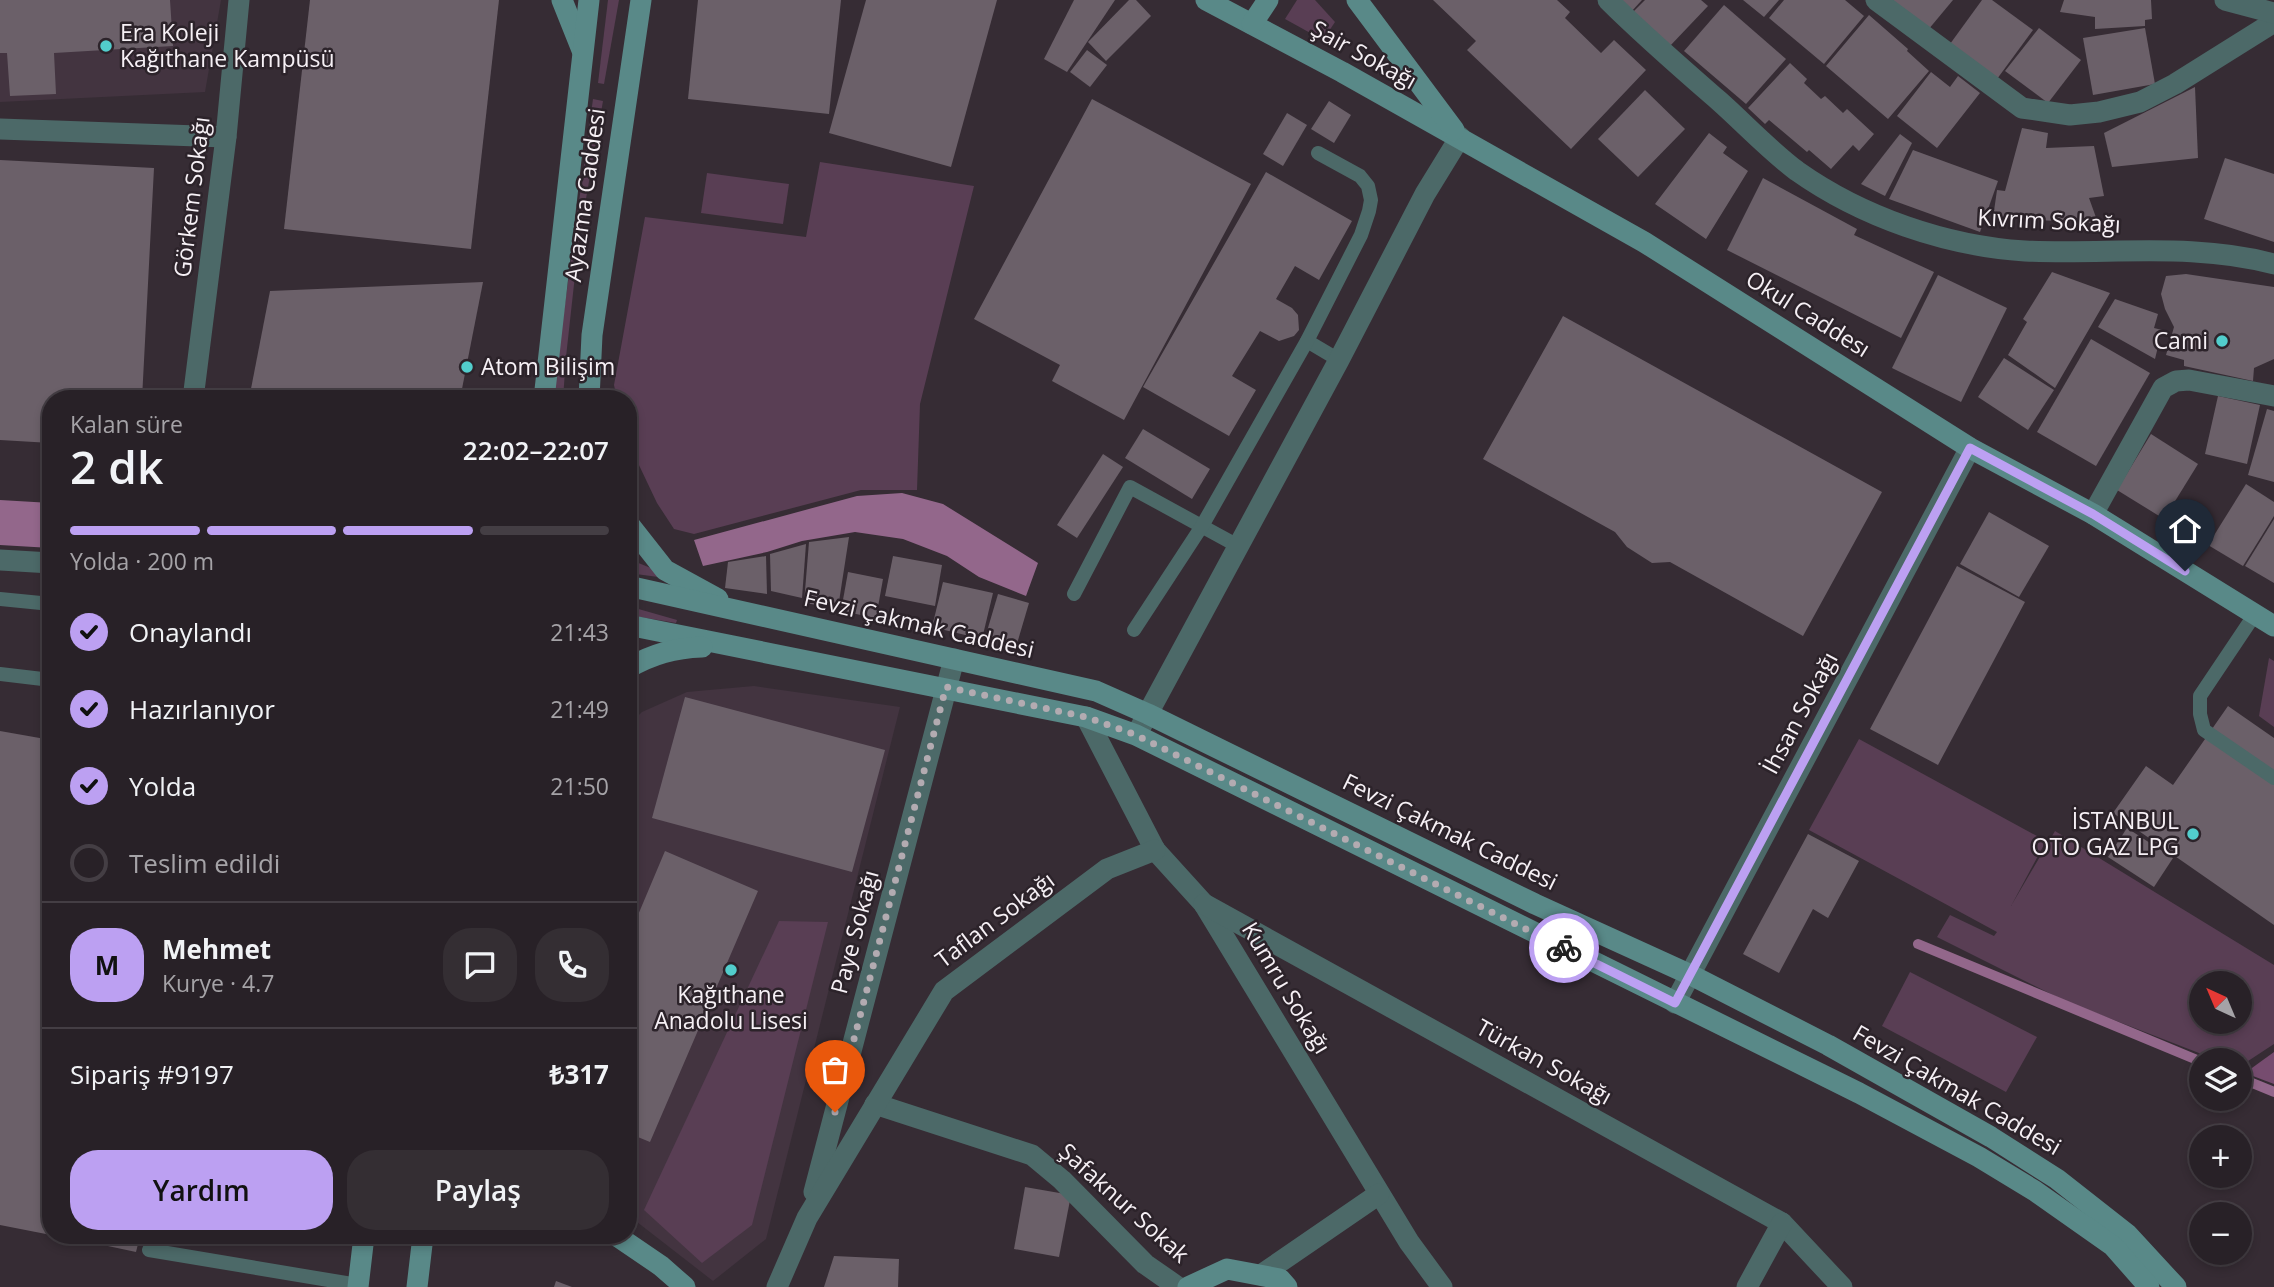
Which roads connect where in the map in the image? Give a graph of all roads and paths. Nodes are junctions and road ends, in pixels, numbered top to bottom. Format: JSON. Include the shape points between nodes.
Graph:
{"nodes":[{"id":1,"x":239,"y":0,"type":"edge"},
{"id":2,"x":562,"y":0,"type":"edge"},
{"id":3,"x":589,"y":0,"type":"edge"},
{"id":4,"x":641,"y":0,"type":"edge"},
{"id":5,"x":1206,"y":0,"type":"edge"},
{"id":6,"x":1268,"y":0,"type":"edge"},
{"id":7,"x":1357,"y":0,"type":"edge"},
{"id":8,"x":1608,"y":0,"type":"edge"},
{"id":9,"x":1876,"y":0,"type":"edge"},
{"id":10,"x":2225,"y":0,"type":"edge"},
{"id":11,"x":2274,"y":13,"type":"edge"},
{"id":12,"x":2274,"y":22,"type":"edge"},
{"id":13,"x":1252,"y":24,"type":"junction"},
{"id":14,"x":583,"y":55,"type":"junction"},
{"id":15,"x":0,"y":130,"type":"edge"},
{"id":16,"x":226,"y":137,"type":"junction"},
{"id":17,"x":1460,"y":137,"type":"junction"},
{"id":18,"x":1318,"y":153,"type":"dead end"},
{"id":19,"x":2274,"y":264,"type":"edge"},
{"id":20,"x":1307,"y":341,"type":"junction"},
{"id":21,"x":1339,"y":360,"type":"junction"},
{"id":22,"x":194,"y":390,"type":"edge"},
{"id":23,"x":545,"y":390,"type":"edge"},
{"id":24,"x":589,"y":390,"type":"edge"},
{"id":25,"x":2274,"y":396,"type":"edge"},
{"id":26,"x":1970,"y":448,"type":"junction"},
{"id":27,"x":2093,"y":514,"type":"junction"},
{"id":28,"x":1202,"y":527,"type":"junction"},
{"id":29,"x":637,"y":534,"type":"edge"},
{"id":30,"x":1238,"y":546,"type":"junction"},
{"id":31,"x":0,"y":560,"type":"edge"},
{"id":32,"x":42,"y":562,"type":"edge"},
{"id":33,"x":637,"y":588,"type":"edge"},
{"id":34,"x":1074,"y":594,"type":"dead end"},
{"id":35,"x":0,"y":599,"type":"edge"},
{"id":36,"x":42,"y":603,"type":"edge"},
{"id":37,"x":741,"y":611,"type":"junction"},
{"id":38,"x":2255,"y":614,"type":"junction"},
{"id":39,"x":2274,"y":626,"type":"edge"},
{"id":40,"x":637,"y":627,"type":"edge"},
{"id":41,"x":1134,"y":630,"type":"dead end"},
{"id":42,"x":729,"y":646,"type":"junction"},
{"id":43,"x":954,"y":659,"type":"junction"},
{"id":44,"x":637,"y":663,"type":"edge"},
{"id":45,"x":0,"y":674,"type":"edge"},
{"id":46,"x":42,"y":679,"type":"edge"},
{"id":47,"x":946,"y":687,"type":"junction"},
{"id":48,"x":1148,"y":714,"type":"junction"},
{"id":49,"x":1086,"y":717,"type":"junction"},
{"id":50,"x":1136,"y":735,"type":"junction"},
{"id":51,"x":2274,"y":778,"type":"edge"},
{"id":52,"x":1155,"y":850,"type":"junction"},
{"id":53,"x":1204,"y":904,"type":"junction"},
{"id":54,"x":1691,"y":975,"type":"junction"},
{"id":55,"x":1675,"y":1003,"type":"junction"},
{"id":56,"x":875,"y":1104,"type":"junction"},
{"id":57,"x":1379,"y":1194,"type":"junction"},
{"id":58,"x":807,"y":1218,"type":"junction"},
{"id":59,"x":1783,"y":1223,"type":"junction"},
{"id":60,"x":364,"y":1244,"type":"edge"},
{"id":61,"x":422,"y":1244,"type":"edge"},
{"id":62,"x":629,"y":1244,"type":"edge"},
{"id":63,"x":149,"y":1250,"type":"dead end"},
{"id":64,"x":1261,"y":1275,"type":"junction"},
{"id":65,"x":362,"y":1286,"type":"edge"},
{"id":66,"x":417,"y":1287,"type":"edge"},
{"id":67,"x":685,"y":1287,"type":"edge"},
{"id":68,"x":777,"y":1287,"type":"edge"},
{"id":69,"x":1178,"y":1287,"type":"edge"},
{"id":70,"x":1188,"y":1287,"type":"edge"},
{"id":71,"x":1287,"y":1287,"type":"edge"},
{"id":72,"x":1442,"y":1287,"type":"edge"},
{"id":73,"x":1747,"y":1287,"type":"edge"},
{"id":74,"x":1842,"y":1287,"type":"edge"},
{"id":75,"x":2148,"y":1287,"type":"edge"},
{"id":76,"x":2176,"y":1287,"type":"edge"}],
"edges":[{"from":1,"to":16,"type":"street","name":"Görkem Sokağı"},
{"from":2,"to":14,"type":"main road"},
{"from":3,"to":14,"type":"main road","name":"Ayazma Caddesi"},
{"from":4,"to":24,"type":"main road","name":"Ayazma Caddesi","via":[[592,335]]},
{"from":5,"to":13,"type":"main road","name":"Şair Sokağı"},
{"from":6,"to":13,"type":"main road"},
{"from":7,"to":17,"type":"main road","name":"Okul Caddesı"},
{"from":8,"to":19,"type":"street","name":"Kıvrım Sokağı","via":[[1796,170],[1841,198],[1888,219],[1977,245],[2081,253],[2210,252]]},
{"from":9,"to":12,"type":"street","via":[[2022,108],[2070,114],[2099,113],[2140,102]]},
{"from":10,"to":11,"type":"street"},
{"from":13,"to":17,"type":"main road","name":"Şair Sokağı"},
{"from":14,"to":23,"type":"main road","name":"Ayazma Caddesi"},
{"from":15,"to":16,"type":"street"},
{"from":16,"to":22,"type":"street","name":"Görkem Sokağı"},
{"from":17,"to":21,"type":"street","via":[[1425,194]]},
{"from":17,"to":26,"type":"main road","name":"Okul Caddesı","via":[[1644,242]]},
{"from":18,"to":20,"type":"lane","via":[[1360,176],[1371,200],[1361,235]]},
{"from":20,"to":21,"type":"lane"},
{"from":20,"to":28,"type":"lane"},
{"from":21,"to":30,"type":"street"},
{"from":25,"to":27,"type":"street","via":[[2189,380],[2163,388]]},
{"from":26,"to":27,"type":"main road","name":"Okul Caddesı"},
{"from":26,"to":54,"type":"street","name":"İhsan Sokağı"},
{"from":27,"to":38,"type":"main road","name":"Okul Caddesı"},
{"from":28,"to":30,"type":"lane"},
{"from":28,"to":34,"type":"lane","via":[[1130,487]]},
{"from":28,"to":41,"type":"lane"},
{"from":29,"to":37,"type":"main road","via":[[665,570]]},
{"from":30,"to":48,"type":"street"},
{"from":31,"to":32,"type":"street"},
{"from":33,"to":37,"type":"main road","name":"Fevzi Çakmak Caddesi"},
{"from":35,"to":36,"type":"lane"},
{"from":37,"to":43,"type":"main road","name":"Fevzi Çakmak Caddesi"},
{"from":38,"to":39,"type":"main road","name":"Okul Caddesı"},
{"from":38,"to":51,"type":"lane","via":[[2200,696],[2200,714],[2204,730]]},
{"from":40,"to":42,"type":"main road","name":"Fevzi Çakmak Caddesi"},
{"from":42,"to":44,"type":"main road","via":[[683,648],[653,654]]},
{"from":42,"to":47,"type":"main road","name":"Fevzi Çakmak Caddesi"},
{"from":43,"to":47,"type":"street","name":"Paye Sokağı"},
{"from":43,"to":48,"type":"main road","name":"Fevzi Çakmak Caddesi","via":[[1096,691]]},
{"from":45,"to":46,"type":"lane"},
{"from":47,"to":49,"type":"main road","name":"Fevzi Çakmak Caddesi"},
{"from":47,"to":58,"type":"street","name":"Paye Sokağı"},
{"from":48,"to":50,"type":"street"},
{"from":48,"to":54,"type":"main road","name":"Fevzi Çakmak Caddesi","via":[[1535,904]]},
{"from":49,"to":50,"type":"main road","name":"Fevzi Çakmak Caddesi"},
{"from":49,"to":52,"type":"street","name":"Kumru Sokağı"},
{"from":50,"to":55,"type":"main road","name":"Fevzi Çakmak Caddesi"},
{"from":52,"to":53,"type":"street","name":"Kumru Sokağı"},
{"from":52,"to":56,"type":"street","name":"Taflan Sokağı","via":[[1107,869],[944,991]]},
{"from":53,"to":57,"type":"street","name":"Kumru Sokağı"},
{"from":53,"to":59,"type":"street","name":"Türkan Sokağı"},
{"from":54,"to":55,"type":"street","name":"İhsan Sokağı"},
{"from":54,"to":76,"type":"main road","name":"Fevzi Çakmak Caddesi","via":[[1828,1045],[2057,1179],[2127,1234]]},
{"from":55,"to":75,"type":"main road","name":"Fevzi Çakmak Caddesi","via":[[1979,1157],[2113,1246]]},
{"from":56,"to":58,"type":"street","name":"Taflan Sokağı"},
{"from":56,"to":69,"type":"street","name":"Şafaknur Sokak","via":[[1032,1156],[1145,1264]]},
{"from":57,"to":64,"type":"street"},
{"from":57,"to":72,"type":"street","name":"Kumru Sokağı"},
{"from":58,"to":68,"type":"street","name":"Taflan Sokağı"},
{"from":59,"to":73,"type":"street"},
{"from":59,"to":74,"type":"street","name":"Türkan Sokağı"},
{"from":60,"to":65,"type":"main road"},
{"from":61,"to":66,"type":"main road"},
{"from":62,"to":67,"type":"main road"},
{"from":63,"to":65,"type":"lane"},
{"from":64,"to":70,"type":"main road","via":[[1227,1269]]},
{"from":64,"to":71,"type":"main road","via":[[1280,1279]]}]}
